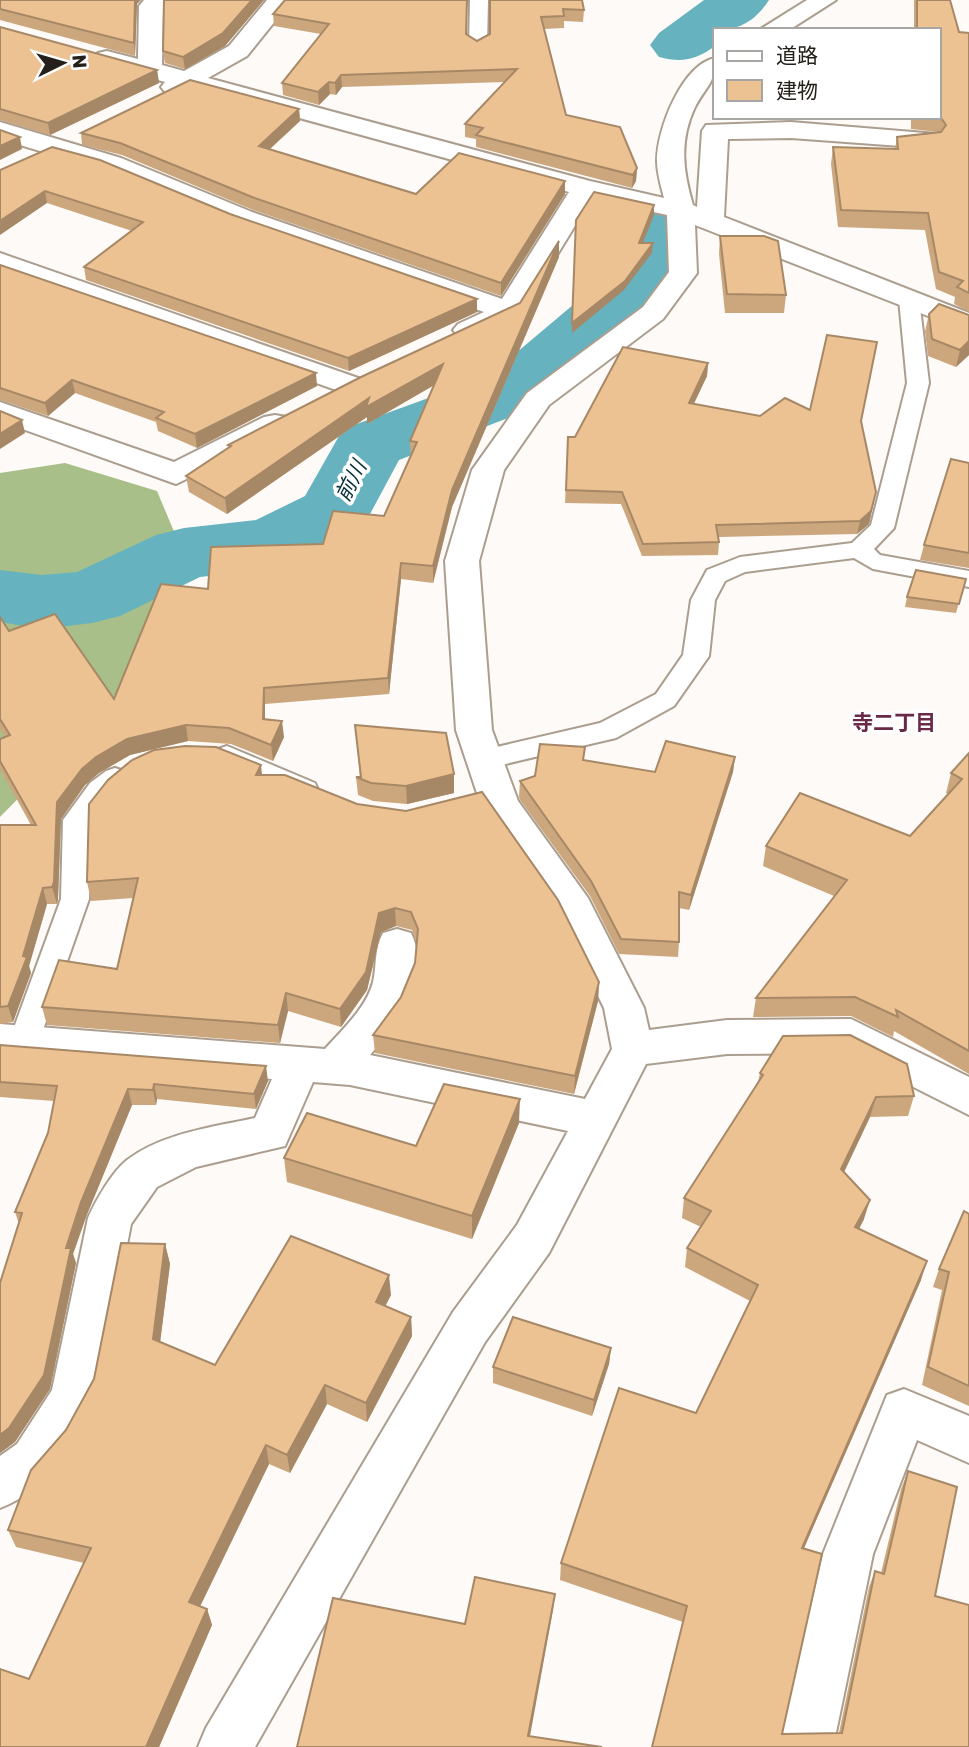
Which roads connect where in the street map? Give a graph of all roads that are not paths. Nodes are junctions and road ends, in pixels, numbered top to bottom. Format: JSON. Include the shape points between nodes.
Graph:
{"nodes":[{"id":1,"x":159,"y":0,"type":"edge"},
{"id":2,"x":280,"y":0,"type":"edge"},
{"id":3,"x":479,"y":0,"type":"edge"},
{"id":4,"x":824,"y":0,"type":"edge"},
{"id":5,"x":775,"y":28,"type":"edge"},
{"id":6,"x":478,"y":46,"type":"edge"},
{"id":7,"x":87,"y":53,"type":"edge"},
{"id":8,"x":713,"y":67,"type":"edge"},
{"id":9,"x":150,"y":69,"type":"junction"},
{"id":10,"x":189,"y":80,"type":"junction"},
{"id":11,"x":151,"y":99,"type":"edge"},
{"id":12,"x":0,"y":130,"type":"edge"},
{"id":13,"x":89,"y":130,"type":"edge"},
{"id":14,"x":928,"y":140,"type":"edge"},
{"id":15,"x":52,"y":148,"type":"junction"},
{"id":16,"x":21,"y":163,"type":"edge"},
{"id":17,"x":585,"y":188,"type":"junction"},
{"id":18,"x":695,"y":215,"type":"junction"},
{"id":19,"x":0,"y":261,"type":"edge"},
{"id":20,"x":909,"y":299,"type":"junction"},
{"id":21,"x":509,"y":311,"type":"junction"},
{"id":22,"x":969,"y":323,"type":"edge"},
{"id":23,"x":448,"y":340,"type":"edge"},
{"id":24,"x":0,"y":411,"type":"edge"},
{"id":25,"x":859,"y":550,"type":"junction"},
{"id":26,"x":969,"y":579,"type":"edge"},
{"id":27,"x":200,"y":753,"type":"edge"},
{"id":28,"x":135,"y":766,"type":"edge"},
{"id":29,"x":484,"y":785,"type":"junction"},
{"id":30,"x":332,"y":800,"type":"edge"},
{"id":31,"x":397,"y":944,"type":"dead end"},
{"id":32,"x":11,"y":1043,"type":"edge"},
{"id":33,"x":633,"y":1049,"type":"junction"},
{"id":34,"x":318,"y":1065,"type":"junction"},
{"id":35,"x":969,"y":1097,"type":"edge"},
{"id":36,"x":595,"y":1119,"type":"junction"},
{"id":37,"x":969,"y":1440,"type":"edge"},
{"id":38,"x":0,"y":1485,"type":"edge"},
{"id":39,"x":225,"y":1747,"type":"edge"},
{"id":40,"x":806,"y":1747,"type":"edge"}],
"edges":[{"from":1,"to":9,"type":"street","via":[[151,6]]},
{"from":2,"to":10,"type":"street","via":[[238,51]]},
{"from":3,"to":6,"type":"lane"},
{"from":4,"to":5,"type":"street"},
{"from":7,"to":9,"type":"street"},
{"from":8,"to":18,"type":"street","via":[[681,106],[670,161]]},
{"from":9,"to":10,"type":"street"},
{"from":10,"to":11,"type":"street"},
{"from":10,"to":17,"type":"street"},
{"from":12,"to":15,"type":"street"},
{"from":13,"to":15,"type":"street"},
{"from":14,"to":18,"type":"street","via":[[791,130],[715,131]]},
{"from":15,"to":16,"type":"street"},
{"from":15,"to":21,"type":"street","via":[[112,164],[242,218]]},
{"from":17,"to":18,"type":"street"},
{"from":17,"to":21,"type":"street"},
{"from":18,"to":20,"type":"street"},
{"from":18,"to":29,"type":"street","via":[[683,273],[653,313],[538,399],[488,470],[461,561],[474,730]]},
{"from":19,"to":24,"type":"street","via":[[362,380],[176,474]]},
{"from":20,"to":22,"type":"street"},
{"from":20,"to":25,"type":"lane","via":[[918,383],[882,528]]},
{"from":21,"to":23,"type":"street"},
{"from":25,"to":26,"type":"lane","via":[[873,561]]},
{"from":25,"to":29,"type":"lane","via":[[740,565],[716,576],[703,600],[696,656],[665,700]]},
{"from":27,"to":30,"type":"lane","via":[[222,754]]},
{"from":28,"to":32,"type":"lane","via":[[100,790],[77,820],[75,899]]},
{"from":29,"to":33,"type":"street","via":[[574,909],[624,1008]]},
{"from":31,"to":34,"type":"street","via":[[393,985],[367,1030]]},
{"from":32,"to":34,"type":"street"},
{"from":33,"to":35,"type":"street","via":[[727,1037],[851,1036]]},
{"from":33,"to":36,"type":"street"},
{"from":34,"to":36,"type":"street"},
{"from":34,"to":38,"type":"street","via":[[270,1133],[188,1151],[142,1174],[110,1218],[74,1397],[34,1460]]},
{"from":36,"to":39,"type":"street","via":[[533,1239],[469,1327]]},
{"from":37,"to":40,"type":"street","via":[[904,1411],[848,1554]]}]}
